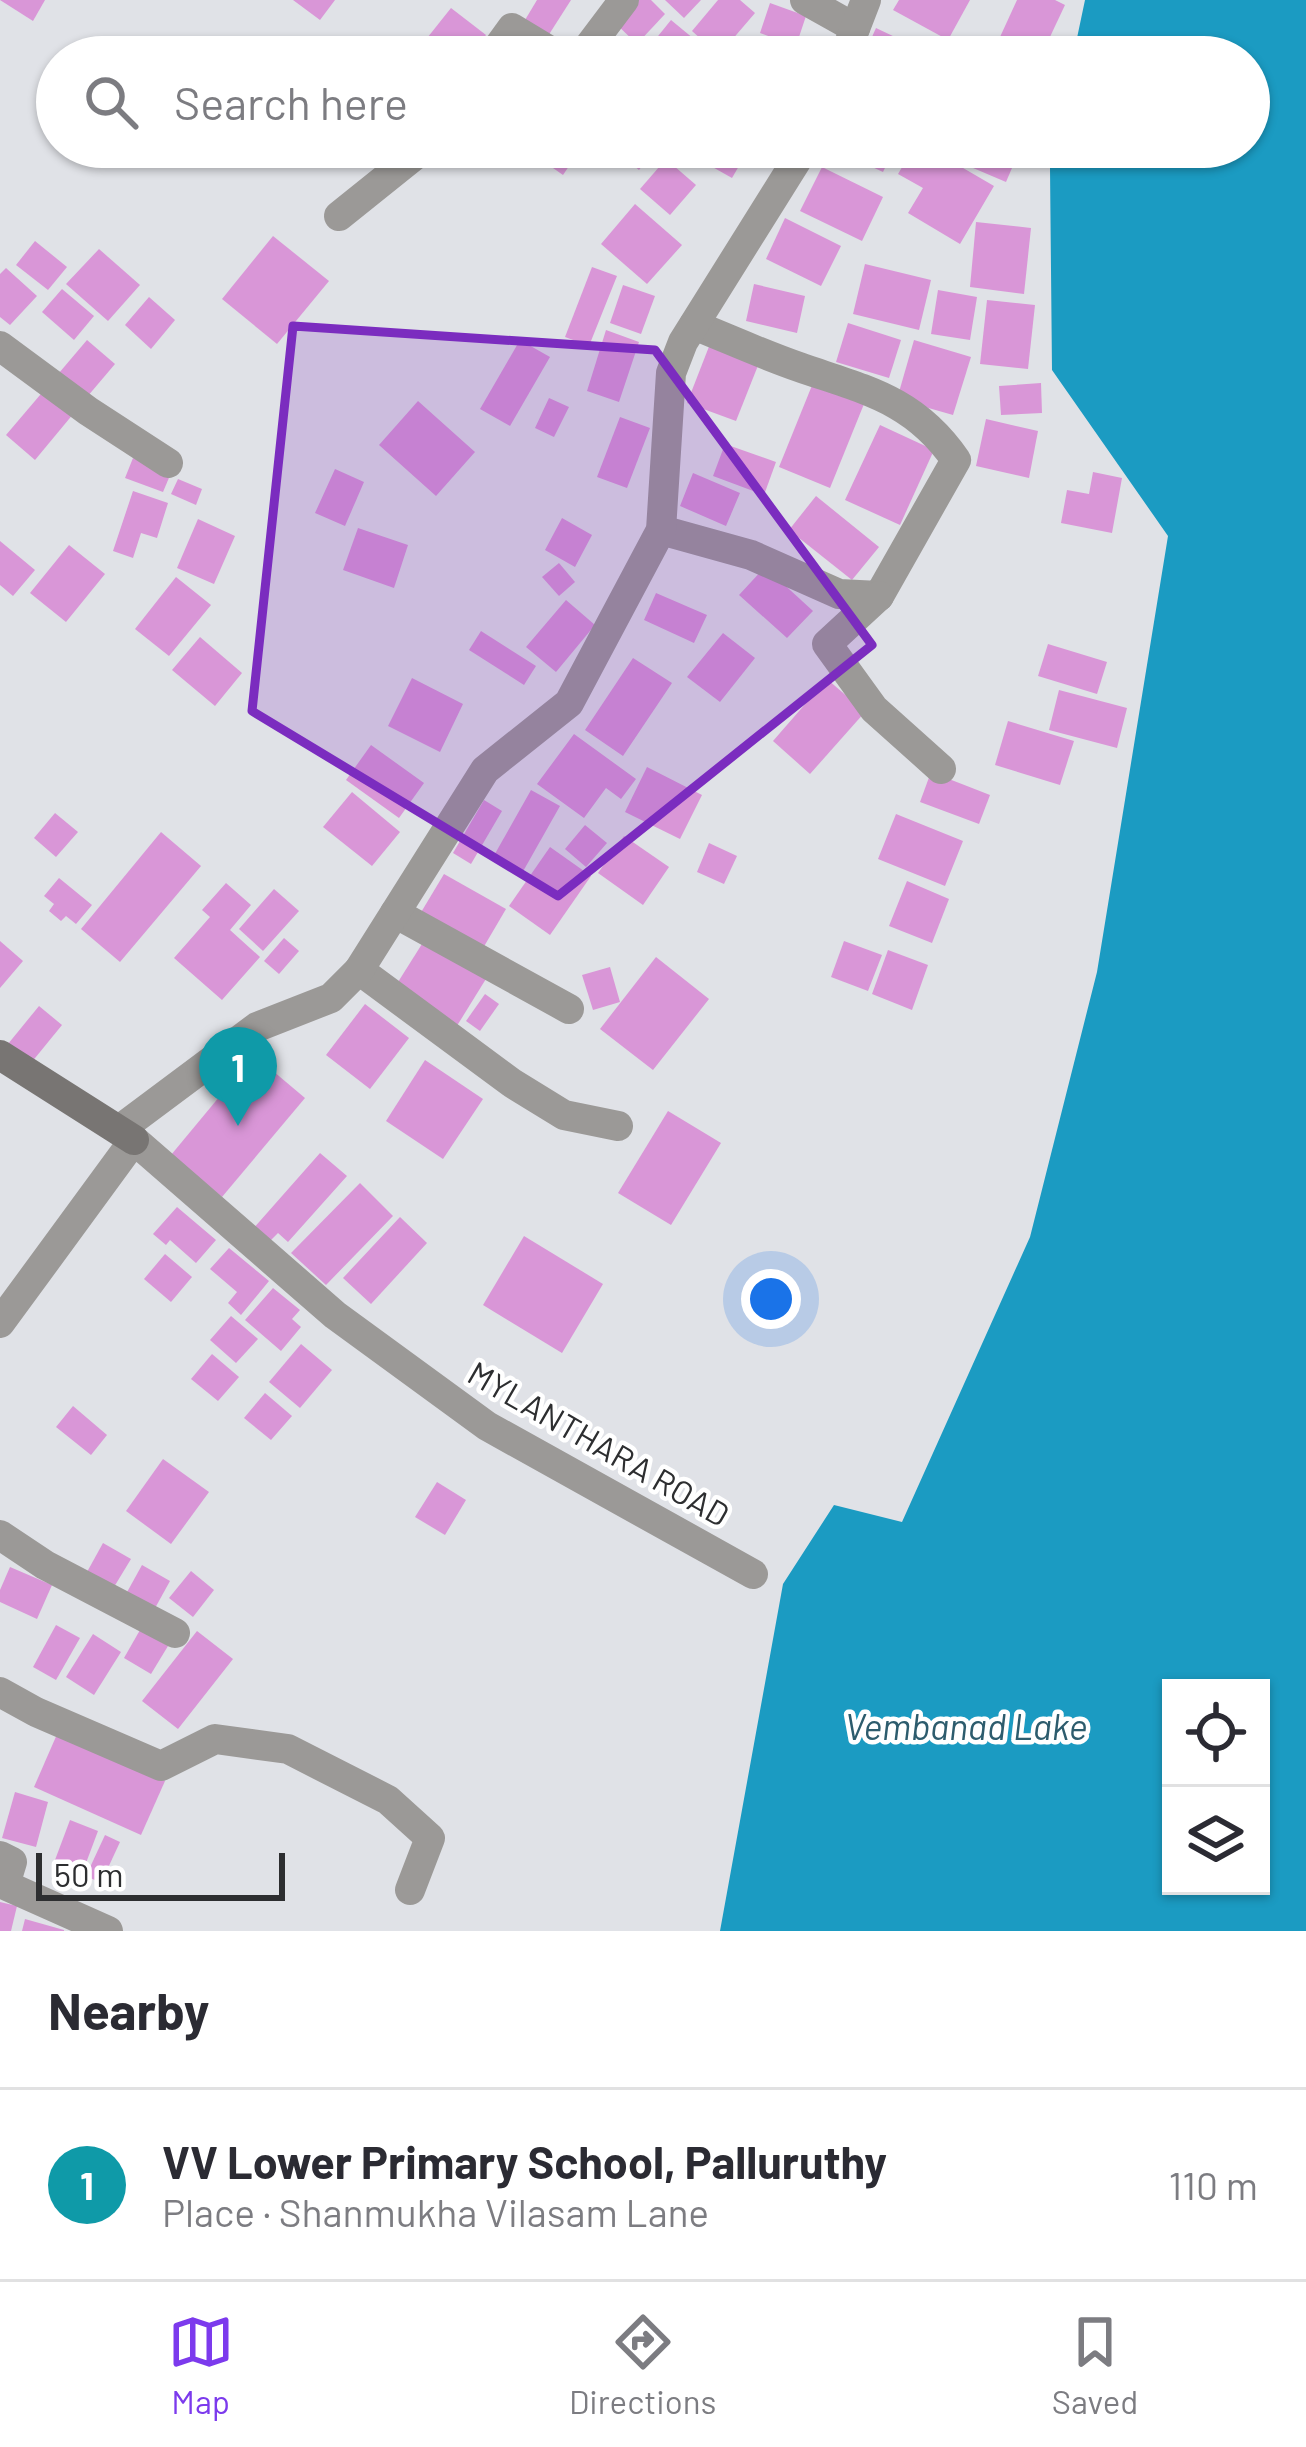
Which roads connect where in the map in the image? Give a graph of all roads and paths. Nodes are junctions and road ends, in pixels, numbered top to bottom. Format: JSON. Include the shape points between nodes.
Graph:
{"nodes":[{"id":1,"x":624,"y":0,"type":"edge"},
{"id":2,"x":805,"y":0,"type":"edge"},
{"id":3,"x":855,"y":28,"type":"edge"},
{"id":4,"x":596,"y":36,"type":"edge"},
{"id":5,"x":399,"y":168,"type":"edge"},
{"id":6,"x":793,"y":168,"type":"edge"},
{"id":7,"x":339,"y":216,"type":"dead end"},
{"id":8,"x":694,"y":325,"type":"junction"},
{"id":9,"x":0,"y":346,"type":"edge"},
{"id":10,"x":168,"y":463,"type":"dead end"},
{"id":11,"x":661,"y":530,"type":"junction"},
{"id":12,"x":879,"y":596,"type":"junction"},
{"id":13,"x":941,"y":769,"type":"dead end"},
{"id":14,"x":394,"y":913,"type":"junction"},
{"id":15,"x":359,"y":970,"type":"junction"},
{"id":16,"x":569,"y":1009,"type":"dead end"},
{"id":17,"x":0,"y":1055,"type":"edge"},
{"id":18,"x":618,"y":1126,"type":"dead end"},
{"id":19,"x":126,"y":1135,"type":"junction"},
{"id":20,"x":0,"y":1323,"type":"edge"},
{"id":21,"x":0,"y":1535,"type":"edge"},
{"id":22,"x":753,"y":1574,"type":"dead end"},
{"id":23,"x":176,"y":1633,"type":"dead end"},
{"id":24,"x":0,"y":1692,"type":"edge"},
{"id":25,"x":0,"y":1856,"type":"edge"},
{"id":26,"x":410,"y":1891,"type":"dead end"},
{"id":27,"x":108,"y":1931,"type":"edge"}],
"edges":[{"from":1,"to":4,"type":"street"},
{"from":2,"to":3,"type":"street"},
{"from":5,"to":7,"type":"street"},
{"from":6,"to":8,"type":"street"},
{"from":8,"to":11,"type":"street","via":[[671,373]]},
{"from":8,"to":12,"type":"street","via":[[884,394],[935,431],[956,460]]},
{"from":9,"to":10,"type":"street"},
{"from":11,"to":12,"type":"street","via":[[839,593]]},
{"from":11,"to":14,"type":"street","via":[[569,703],[484,770]]},
{"from":12,"to":13,"type":"street","via":[[827,644],[874,709]]},
{"from":14,"to":15,"type":"street"},
{"from":14,"to":16,"type":"street"},
{"from":15,"to":18,"type":"street","via":[[564,1115]]},
{"from":15,"to":19,"type":"street","via":[[331,998],[257,1028]]},
{"from":17,"to":19,"type":"street"},
{"from":19,"to":20,"type":"street"},
{"from":19,"to":22,"type":"street","name":"MYLANTHARA ROAD","via":[[334,1315],[487,1426]]},
{"from":21,"to":23,"type":"street"},
{"from":24,"to":26,"type":"street","via":[[161,1766],[215,1739],[288,1749],[388,1800],[430,1838]]},
{"from":25,"to":27,"type":"street","via":[[12,1862],[5,1885]]}]}
